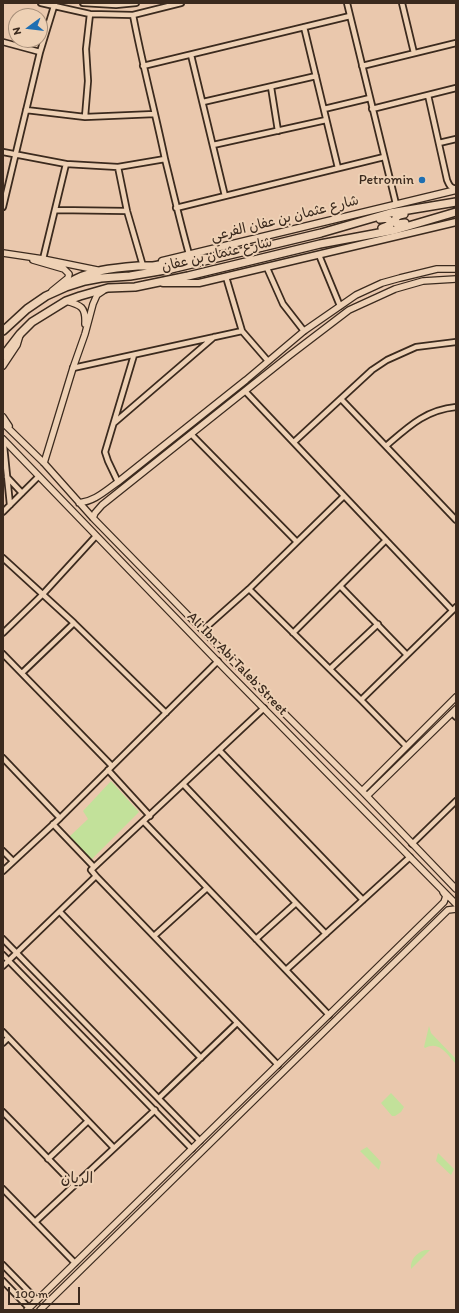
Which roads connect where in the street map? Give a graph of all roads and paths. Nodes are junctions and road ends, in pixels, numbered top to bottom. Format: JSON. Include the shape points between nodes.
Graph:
{"nodes":[{"id":1,"x":41,"y":3,"type":"edge"},
{"id":2,"x":83,"y":3,"type":"edge"},
{"id":3,"x":136,"y":3,"type":"edge"},
{"id":4,"x":181,"y":3,"type":"edge"},
{"id":5,"x":347,"y":3,"type":"edge"},
{"id":6,"x":402,"y":3,"type":"edge"},
{"id":7,"x":55,"y":5,"type":"edge"},
{"id":8,"x":90,"y":14,"type":"junction"},
{"id":9,"x":133,"y":15,"type":"junction"},
{"id":10,"x":350,"y":16,"type":"junction"},
{"id":11,"x":304,"y":27,"type":"junction"},
{"id":12,"x":3,"y":42,"type":"edge"},
{"id":13,"x":456,"y":43,"type":"edge"},
{"id":14,"x":40,"y":52,"type":"junction"},
{"id":15,"x":414,"y":53,"type":"junction"},
{"id":16,"x":191,"y":54,"type":"junction"},
{"id":17,"x":143,"y":66,"type":"junction"},
{"id":18,"x":362,"y":66,"type":"junction"},
{"id":19,"x":316,"y":76,"type":"junction"},
{"id":20,"x":271,"y":86,"type":"junction"},
{"id":21,"x":456,"y":88,"type":"edge"},
{"id":22,"x":428,"y":95,"type":"junction"},
{"id":23,"x":370,"y":98,"type":"junction"},
{"id":24,"x":203,"y":102,"type":"junction"},
{"id":25,"x":324,"y":109,"type":"junction"},
{"id":26,"x":372,"y":109,"type":"junction"},
{"id":27,"x":26,"y":110,"type":"junction"},
{"id":28,"x":155,"y":114,"type":"junction"},
{"id":29,"x":85,"y":117,"type":"junction"},
{"id":30,"x":326,"y":120,"type":"junction"},
{"id":31,"x":278,"y":131,"type":"junction"},
{"id":32,"x":456,"y":139,"type":"edge"},
{"id":33,"x":439,"y":143,"type":"junction"},
{"id":34,"x":213,"y":145,"type":"junction"},
{"id":35,"x":3,"y":152,"type":"edge"},
{"id":36,"x":16,"y":155,"type":"junction"},
{"id":37,"x":384,"y":157,"type":"junction"},
{"id":38,"x":166,"y":159,"type":"junction"},
{"id":39,"x":66,"y":164,"type":"junction"},
{"id":40,"x":118,"y":167,"type":"junction"},
{"id":41,"x":338,"y":168,"type":"junction"},
{"id":42,"x":456,"y":189,"type":"edge"},
{"id":43,"x":226,"y":196,"type":"junction"},
{"id":44,"x":454,"y":202,"type":"edge"},
{"id":45,"x":3,"y":204,"type":"edge"},
{"id":46,"x":396,"y":204,"type":"junction"},
{"id":47,"x":176,"y":208,"type":"junction"},
{"id":48,"x":55,"y":210,"type":"junction"},
{"id":49,"x":127,"y":211,"type":"junction"},
{"id":50,"x":456,"y":211,"type":"edge"},
{"id":51,"x":456,"y":222,"type":"edge"},
{"id":52,"x":320,"y":233,"type":"junction"},
{"id":53,"x":320,"y":244,"type":"junction"},
{"id":54,"x":3,"y":253,"type":"edge"},
{"id":55,"x":189,"y":254,"type":"junction"},
{"id":56,"x":16,"y":255,"type":"junction"},
{"id":57,"x":319,"y":256,"type":"junction"},
{"id":58,"x":215,"y":258,"type":"junction"},
{"id":59,"x":42,"y":259,"type":"junction"},
{"id":60,"x":143,"y":266,"type":"junction"},
{"id":61,"x":267,"y":268,"type":"junction"},
{"id":62,"x":456,"y":269,"type":"edge"},
{"id":63,"x":98,"y":270,"type":"junction"},
{"id":64,"x":226,"y":277,"type":"junction"},
{"id":65,"x":456,"y":279,"type":"edge"},
{"id":66,"x":151,"y":284,"type":"junction"},
{"id":67,"x":108,"y":288,"type":"junction"},
{"id":68,"x":46,"y":296,"type":"junction"},
{"id":69,"x":66,"y":301,"type":"junction"},
{"id":70,"x":340,"y":306,"type":"junction"},
{"id":71,"x":3,"y":331,"type":"edge"},
{"id":72,"x":242,"y":331,"type":"junction"},
{"id":73,"x":304,"y":331,"type":"junction"},
{"id":74,"x":20,"y":334,"type":"junction"},
{"id":75,"x":85,"y":334,"type":"junction"},
{"id":76,"x":215,"y":337,"type":"junction"},
{"id":77,"x":456,"y":342,"type":"edge"},
{"id":78,"x":134,"y":355,"type":"junction"},
{"id":79,"x":3,"y":356,"type":"edge"},
{"id":80,"x":268,"y":361,"type":"junction"},
{"id":81,"x":3,"y":366,"type":"edge"},
{"id":82,"x":72,"y":368,"type":"junction"},
{"id":83,"x":245,"y":391,"type":"junction"},
{"id":84,"x":341,"y":399,"type":"junction"},
{"id":85,"x":456,"y":407,"type":"edge"},
{"id":86,"x":3,"y":417,"type":"edge"},
{"id":87,"x":3,"y":423,"type":"edge"},
{"id":88,"x":114,"y":423,"type":"junction"},
{"id":89,"x":191,"y":434,"type":"junction"},
{"id":90,"x":3,"y":439,"type":"edge"},
{"id":91,"x":20,"y":440,"type":"junction"},
{"id":92,"x":294,"y":442,"type":"junction"},
{"id":93,"x":3,"y":446,"type":"edge"},
{"id":94,"x":386,"y":446,"type":"junction"},
{"id":95,"x":21,"y":458,"type":"junction"},
{"id":96,"x":44,"y":463,"type":"junction"},
{"id":97,"x":7,"y":477,"type":"junction"},
{"id":98,"x":38,"y":477,"type":"junction"},
{"id":99,"x":118,"y":482,"type":"junction"},
{"id":100,"x":22,"y":493,"type":"junction"},
{"id":101,"x":344,"y":496,"type":"junction"},
{"id":102,"x":96,"y":498,"type":"junction"},
{"id":103,"x":79,"y":502,"type":"junction"},
{"id":104,"x":10,"y":505,"type":"junction"},
{"id":105,"x":102,"y":505,"type":"junction"},
{"id":106,"x":3,"y":512,"type":"edge"},
{"id":107,"x":93,"y":518,"type":"junction"},
{"id":108,"x":456,"y":520,"type":"edge"},
{"id":109,"x":96,"y":536,"type":"junction"},
{"id":110,"x":386,"y":540,"type":"junction"},
{"id":111,"x":297,"y":542,"type":"junction"},
{"id":112,"x":3,"y":558,"type":"edge"},
{"id":113,"x":340,"y":586,"type":"junction"},
{"id":114,"x":249,"y":589,"type":"junction"},
{"id":115,"x":43,"y":594,"type":"junction"},
{"id":116,"x":454,"y":609,"type":"edge"},
{"id":117,"x":74,"y":623,"type":"junction"},
{"id":118,"x":378,"y":624,"type":"junction"},
{"id":119,"x":203,"y":630,"type":"junction"},
{"id":120,"x":3,"y":633,"type":"edge"},
{"id":121,"x":293,"y":633,"type":"junction"},
{"id":122,"x":3,"y":654,"type":"edge"},
{"id":123,"x":407,"y":655,"type":"junction"},
{"id":124,"x":218,"y":662,"type":"junction"},
{"id":125,"x":330,"y":669,"type":"junction"},
{"id":126,"x":22,"y":673,"type":"junction"},
{"id":127,"x":456,"y":697,"type":"edge"},
{"id":128,"x":361,"y":700,"type":"junction"},
{"id":129,"x":264,"y":708,"type":"junction"},
{"id":130,"x":166,"y":713,"type":"junction"},
{"id":131,"x":455,"y":713,"type":"edge"},
{"id":132,"x":406,"y":746,"type":"junction"},
{"id":133,"x":220,"y":750,"type":"junction"},
{"id":134,"x":3,"y":758,"type":"edge"},
{"id":135,"x":112,"y":766,"type":"junction"},
{"id":136,"x":108,"y":770,"type":"junction"},
{"id":137,"x":183,"y":784,"type":"junction"},
{"id":138,"x":362,"y":791,"type":"junction"},
{"id":139,"x":367,"y":796,"type":"junction"},
{"id":140,"x":456,"y":802,"type":"edge"},
{"id":141,"x":150,"y":816,"type":"junction"},
{"id":142,"x":60,"y":818,"type":"junction"},
{"id":143,"x":144,"y":822,"type":"junction"},
{"id":144,"x":53,"y":824,"type":"junction"},
{"id":145,"x":412,"y":844,"type":"junction"},
{"id":146,"x":3,"y":851,"type":"edge"},
{"id":147,"x":410,"y":857,"type":"junction"},
{"id":148,"x":13,"y":861,"type":"junction"},
{"id":149,"x":94,"y":867,"type":"junction"},
{"id":150,"x":3,"y":871,"type":"edge"},
{"id":151,"x":96,"y":876,"type":"junction"},
{"id":152,"x":207,"y":888,"type":"junction"},
{"id":153,"x":442,"y":890,"type":"junction"},
{"id":154,"x":456,"y":890,"type":"edge"},
{"id":155,"x":363,"y":900,"type":"junction"},
{"id":156,"x":296,"y":903,"type":"junction"},
{"id":157,"x":456,"y":904,"type":"edge"},
{"id":158,"x":456,"y":909,"type":"edge"},
{"id":159,"x":60,"y":912,"type":"junction"},
{"id":160,"x":326,"y":934,"type":"junction"},
{"id":161,"x":154,"y":936,"type":"junction"},
{"id":162,"x":3,"y":939,"type":"edge"},
{"id":163,"x":256,"y":939,"type":"junction"},
{"id":164,"x":17,"y":953,"type":"junction"},
{"id":165,"x":3,"y":955,"type":"edge"},
{"id":166,"x":8,"y":961,"type":"junction"},
{"id":167,"x":3,"y":966,"type":"edge"},
{"id":168,"x":286,"y":970,"type":"junction"},
{"id":169,"x":329,"y":1015,"type":"junction"},
{"id":170,"x":237,"y":1023,"type":"junction"},
{"id":171,"x":3,"y":1032,"type":"edge"},
{"id":172,"x":8,"y":1038,"type":"junction"},
{"id":173,"x":3,"y":1043,"type":"edge"},
{"id":174,"x":201,"y":1058,"type":"junction"},
{"id":175,"x":278,"y":1065,"type":"junction"},
{"id":176,"x":158,"y":1098,"type":"junction"},
{"id":177,"x":155,"y":1110,"type":"junction"},
{"id":178,"x":3,"y":1112,"type":"edge"},
{"id":179,"x":88,"y":1121,"type":"junction"},
{"id":180,"x":200,"y":1141,"type":"junction"},
{"id":181,"x":114,"y":1148,"type":"junction"},
{"id":182,"x":192,"y":1149,"type":"junction"},
{"id":183,"x":48,"y":1159,"type":"junction"},
{"id":184,"x":74,"y":1185,"type":"junction"},
{"id":185,"x":3,"y":1189,"type":"edge"},
{"id":186,"x":35,"y":1222,"type":"junction"},
{"id":187,"x":75,"y":1263,"type":"junction"},
{"id":188,"x":3,"y":1265,"type":"edge"},
{"id":189,"x":3,"y":1281,"type":"edge"},
{"id":190,"x":37,"y":1300,"type":"junction"},
{"id":191,"x":28,"y":1309,"type":"edge"},
{"id":192,"x":40,"y":1310,"type":"edge"}],
"edges":[{"from":1,"to":7,"type":"street"},
{"from":2,"to":3,"type":"street"},
{"from":4,"to":9,"type":"street"},
{"from":5,"to":10,"type":"street"},
{"from":6,"to":15,"type":"street"},
{"from":7,"to":8,"type":"street"},
{"from":7,"to":14,"type":"street"},
{"from":8,"to":9,"type":"street"},
{"from":8,"to":29,"type":"street","via":[[86,49],[88,81]]},
{"from":9,"to":17,"type":"street"},
{"from":10,"to":11,"type":"street"},
{"from":10,"to":18,"type":"street"},
{"from":11,"to":16,"type":"street"},
{"from":11,"to":19,"type":"street"},
{"from":12,"to":14,"type":"street"},
{"from":13,"to":15,"type":"street"},
{"from":14,"to":27,"type":"street"},
{"from":15,"to":18,"type":"street"},
{"from":16,"to":17,"type":"street"},
{"from":16,"to":24,"type":"street"},
{"from":17,"to":28,"type":"street"},
{"from":18,"to":23,"type":"street"},
{"from":19,"to":20,"type":"street"},
{"from":19,"to":25,"type":"street"},
{"from":20,"to":24,"type":"street"},
{"from":20,"to":31,"type":"street"},
{"from":21,"to":22,"type":"street"},
{"from":22,"to":26,"type":"street"},
{"from":22,"to":33,"type":"street"},
{"from":23,"to":25,"type":"street"},
{"from":23,"to":26,"type":"street"},
{"from":24,"to":34,"type":"street"},
{"from":25,"to":30,"type":"street"},
{"from":26,"to":37,"type":"street"},
{"from":27,"to":29,"type":"street"},
{"from":27,"to":36,"type":"street"},
{"from":28,"to":29,"type":"street"},
{"from":28,"to":38,"type":"street"},
{"from":30,"to":31,"type":"street"},
{"from":30,"to":41,"type":"street"},
{"from":31,"to":34,"type":"street"},
{"from":32,"to":33,"type":"street"},
{"from":33,"to":42,"type":"street","via":[[447,180],[450,186]]},
{"from":34,"to":43,"type":"street"},
{"from":35,"to":36,"type":"street"},
{"from":36,"to":39,"type":"street"},
{"from":36,"to":45,"type":"street"},
{"from":37,"to":41,"type":"street"},
{"from":37,"to":46,"type":"street"},
{"from":38,"to":40,"type":"street"},
{"from":38,"to":47,"type":"street"},
{"from":39,"to":40,"type":"street"},
{"from":39,"to":48,"type":"street"},
{"from":40,"to":49,"type":"street"},
{"from":41,"to":43,"type":"street"},
{"from":42,"to":46,"type":"main road","name":"شارع عثمان بن عفان الفرعي"},
{"from":43,"to":47,"type":"street"},
{"from":44,"to":50,"type":"main road","via":[[398,215],[395,222],[402,224]]},
{"from":44,"to":52,"type":"main road","name":"شارع عثمان بن عفان","via":[[390,213]]},
{"from":46,"to":55,"type":"main road","name":"شارع عثمان بن عفان الفرعي"},
{"from":47,"to":55,"type":"street"},
{"from":48,"to":49,"type":"street"},
{"from":48,"to":59,"type":"street"},
{"from":49,"to":60,"type":"street"},
{"from":50,"to":53,"type":"main road","name":"شارع عثمان بن عفان","via":[[395,230]]},
{"from":51,"to":57,"type":"main road"},
{"from":52,"to":53,"type":"main road","via":[[385,218],[390,222],[385,228]]},
{"from":52,"to":58,"type":"main road","name":"شارع عثمان بن عفان"},
{"from":53,"to":66,"type":"main road","name":"شارع عثمان بن عفان"},
{"from":54,"to":56,"type":"street"},
{"from":55,"to":60,"type":"main road","name":"شارع عثمان بن عفان الفرعي"},
{"from":56,"to":59,"type":"street"},
{"from":56,"to":68,"type":"street","via":[[64,270],[69,274],[68,278]]},
{"from":57,"to":61,"type":"main road"},
{"from":57,"to":70,"type":"street"},
{"from":58,"to":60,"type":"main road","via":[[193,258]]},
{"from":58,"to":68,"type":"main road","name":"شارع عثمان بن عفان","via":[[151,273],[85,281]]},
{"from":59,"to":63,"type":"street"},
{"from":60,"to":63,"type":"main road"},
{"from":61,"to":64,"type":"main road"},
{"from":61,"to":73,"type":"street","via":[[283,304]]},
{"from":62,"to":70,"type":"street","via":[[437,269],[382,283]]},
{"from":63,"to":68,"type":"main road","via":[[79,276]]},
{"from":64,"to":66,"type":"main road","via":[[200,283]]},
{"from":64,"to":72,"type":"street"},
{"from":65,"to":83,"type":"street","via":[[423,281],[395,289],[349,310]]},
{"from":66,"to":67,"type":"main road","name":"شارع عثمان بن عفان"},
{"from":67,"to":69,"type":"main road","name":"شارع عثمان بن عفان"},
{"from":67,"to":75,"type":"street","via":[[97,296],[93,304]]},
{"from":68,"to":71,"type":"main road","name":"شارع عثمان بن عفان"},
{"from":69,"to":74,"type":"main road","name":"شارع عثمان بن عفان","via":[[32,322]]},
{"from":69,"to":75,"type":"street","via":[[79,304],[84,310]]},
{"from":70,"to":73,"type":"street"},
{"from":72,"to":76,"type":"street"},
{"from":72,"to":80,"type":"street"},
{"from":73,"to":80,"type":"street"},
{"from":74,"to":79,"type":"main road","name":"شارع عثمان بن عفان"},
{"from":74,"to":81,"type":"street","via":[[17,345]]},
{"from":75,"to":82,"type":"street"},
{"from":76,"to":78,"type":"street"},
{"from":76,"to":88,"type":"street"},
{"from":77,"to":84,"type":"street","via":[[416,347],[387,360],[372,370]]},
{"from":78,"to":82,"type":"street"},
{"from":78,"to":88,"type":"street"},
{"from":80,"to":99,"type":"street"},
{"from":82,"to":96,"type":"street"},
{"from":83,"to":89,"type":"street"},
{"from":83,"to":92,"type":"street"},
{"from":84,"to":92,"type":"street"},
{"from":84,"to":94,"type":"street"},
{"from":85,"to":94,"type":"street","via":[[427,414],[412,423]]},
{"from":86,"to":91,"type":"street"},
{"from":87,"to":91,"type":"street"},
{"from":88,"to":99,"type":"street","via":[[105,452]]},
{"from":89,"to":105,"type":"street"},
{"from":89,"to":111,"type":"street"},
{"from":90,"to":95,"type":"street","name":"Ali Ibn Abi Taleb Street"},
{"from":91,"to":96,"type":"street","name":"Ali Ibn Abi Taleb Street"},
{"from":92,"to":101,"type":"street"},
{"from":93,"to":95,"type":"street"},
{"from":93,"to":97,"type":"street"},
{"from":94,"to":108,"type":"street"},
{"from":95,"to":98,"type":"street","name":"Ali Ibn Abi Taleb Street"},
{"from":96,"to":103,"type":"street","name":"Ali Ibn Abi Taleb Street"},
{"from":97,"to":100,"type":"street"},
{"from":97,"to":104,"type":"street"},
{"from":98,"to":100,"type":"street"},
{"from":98,"to":109,"type":"street","name":"Ali Ibn Abi Taleb Street"},
{"from":99,"to":102,"type":"street"},
{"from":100,"to":104,"type":"street"},
{"from":101,"to":110,"type":"street"},
{"from":101,"to":111,"type":"street"},
{"from":102,"to":103,"type":"street"},
{"from":102,"to":105,"type":"street"},
{"from":103,"to":107,"type":"street","name":"Ali Ibn Abi Taleb Street"},
{"from":104,"to":106,"type":"street"},
{"from":105,"to":107,"type":"street"},
{"from":107,"to":119,"type":"street","name":"Ali Ibn Abi Taleb Street"},
{"from":109,"to":115,"type":"street"},
{"from":109,"to":124,"type":"street","name":"Ali Ibn Abi Taleb Street"},
{"from":110,"to":113,"type":"street"},
{"from":110,"to":116,"type":"street"},
{"from":111,"to":114,"type":"street"},
{"from":112,"to":115,"type":"street"},
{"from":113,"to":118,"type":"street"},
{"from":113,"to":121,"type":"street"},
{"from":114,"to":119,"type":"street"},
{"from":114,"to":121,"type":"street"},
{"from":115,"to":117,"type":"street"},
{"from":115,"to":120,"type":"street"},
{"from":116,"to":123,"type":"street"},
{"from":117,"to":126,"type":"street"},
{"from":117,"to":130,"type":"street"},
{"from":118,"to":123,"type":"street"},
{"from":118,"to":125,"type":"street"},
{"from":119,"to":138,"type":"street","name":"Ali Ibn Abi Taleb Street"},
{"from":121,"to":125,"type":"street"},
{"from":122,"to":126,"type":"street"},
{"from":123,"to":128,"type":"street"},
{"from":124,"to":129,"type":"street","name":"Ali Ibn Abi Taleb Street"},
{"from":124,"to":130,"type":"street"},
{"from":125,"to":128,"type":"street"},
{"from":126,"to":135,"type":"street"},
{"from":127,"to":132,"type":"street"},
{"from":128,"to":132,"type":"street"},
{"from":129,"to":133,"type":"street"},
{"from":129,"to":147,"type":"street","name":"Ali Ibn Abi Taleb Street"},
{"from":130,"to":135,"type":"street"},
{"from":131,"to":139,"type":"street"},
{"from":132,"to":138,"type":"street"},
{"from":133,"to":137,"type":"street"},
{"from":133,"to":155,"type":"street"},
{"from":134,"to":142,"type":"street"},
{"from":135,"to":136,"type":"street"},
{"from":136,"to":141,"type":"street"},
{"from":136,"to":142,"type":"street"},
{"from":137,"to":141,"type":"street"},
{"from":137,"to":156,"type":"street"},
{"from":138,"to":139,"type":"street","name":"Ali Ibn Abi Taleb Street"},
{"from":139,"to":145,"type":"street","name":"Ali Ibn Abi Taleb Street"},
{"from":140,"to":145,"type":"street"},
{"from":141,"to":143,"type":"street"},
{"from":142,"to":144,"type":"street"},
{"from":143,"to":149,"type":"street"},
{"from":143,"to":152,"type":"street"},
{"from":144,"to":148,"type":"street"},
{"from":144,"to":149,"type":"street"},
{"from":145,"to":154,"type":"street","name":"Ali Ibn Abi Taleb Street"},
{"from":146,"to":148,"type":"street"},
{"from":147,"to":153,"type":"street","name":"Ali Ibn Abi Taleb Street"},
{"from":147,"to":155,"type":"street"},
{"from":148,"to":150,"type":"street"},
{"from":149,"to":151,"type":"street","via":[[91,870]]},
{"from":151,"to":159,"type":"street"},
{"from":151,"to":161,"type":"street"},
{"from":152,"to":161,"type":"street"},
{"from":152,"to":163,"type":"street"},
{"from":153,"to":157,"type":"street","name":"Ali Ibn Abi Taleb Street"},
{"from":153,"to":169,"type":"street","via":[[446,896],[444,902]]},
{"from":155,"to":160,"type":"street"},
{"from":156,"to":160,"type":"street"},
{"from":156,"to":163,"type":"street"},
{"from":158,"to":192,"type":"street","via":[[448,910]]},
{"from":159,"to":164,"type":"street"},
{"from":159,"to":174,"type":"street"},
{"from":160,"to":168,"type":"street"},
{"from":161,"to":170,"type":"street"},
{"from":162,"to":164,"type":"street"},
{"from":163,"to":168,"type":"street"},
{"from":164,"to":166,"type":"street"},
{"from":164,"to":176,"type":"street"},
{"from":165,"to":166,"type":"street"},
{"from":166,"to":167,"type":"street"},
{"from":166,"to":177,"type":"street"},
{"from":168,"to":169,"type":"street"},
{"from":169,"to":175,"type":"street"},
{"from":170,"to":174,"type":"street"},
{"from":170,"to":175,"type":"street"},
{"from":171,"to":172,"type":"street"},
{"from":172,"to":173,"type":"street"},
{"from":172,"to":179,"type":"street"},
{"from":174,"to":176,"type":"street"},
{"from":175,"to":180,"type":"street"},
{"from":176,"to":180,"type":"street"},
{"from":177,"to":181,"type":"street"},
{"from":177,"to":182,"type":"street"},
{"from":178,"to":183,"type":"street"},
{"from":179,"to":181,"type":"street"},
{"from":179,"to":183,"type":"street"},
{"from":180,"to":182,"type":"street"},
{"from":181,"to":184,"type":"street"},
{"from":182,"to":187,"type":"street"},
{"from":183,"to":184,"type":"street"},
{"from":184,"to":186,"type":"street"},
{"from":185,"to":186,"type":"street"},
{"from":186,"to":187,"type":"street"},
{"from":187,"to":190,"type":"street"},
{"from":188,"to":190,"type":"street"},
{"from":189,"to":191,"type":"street"},
{"from":190,"to":191,"type":"street"}]}
